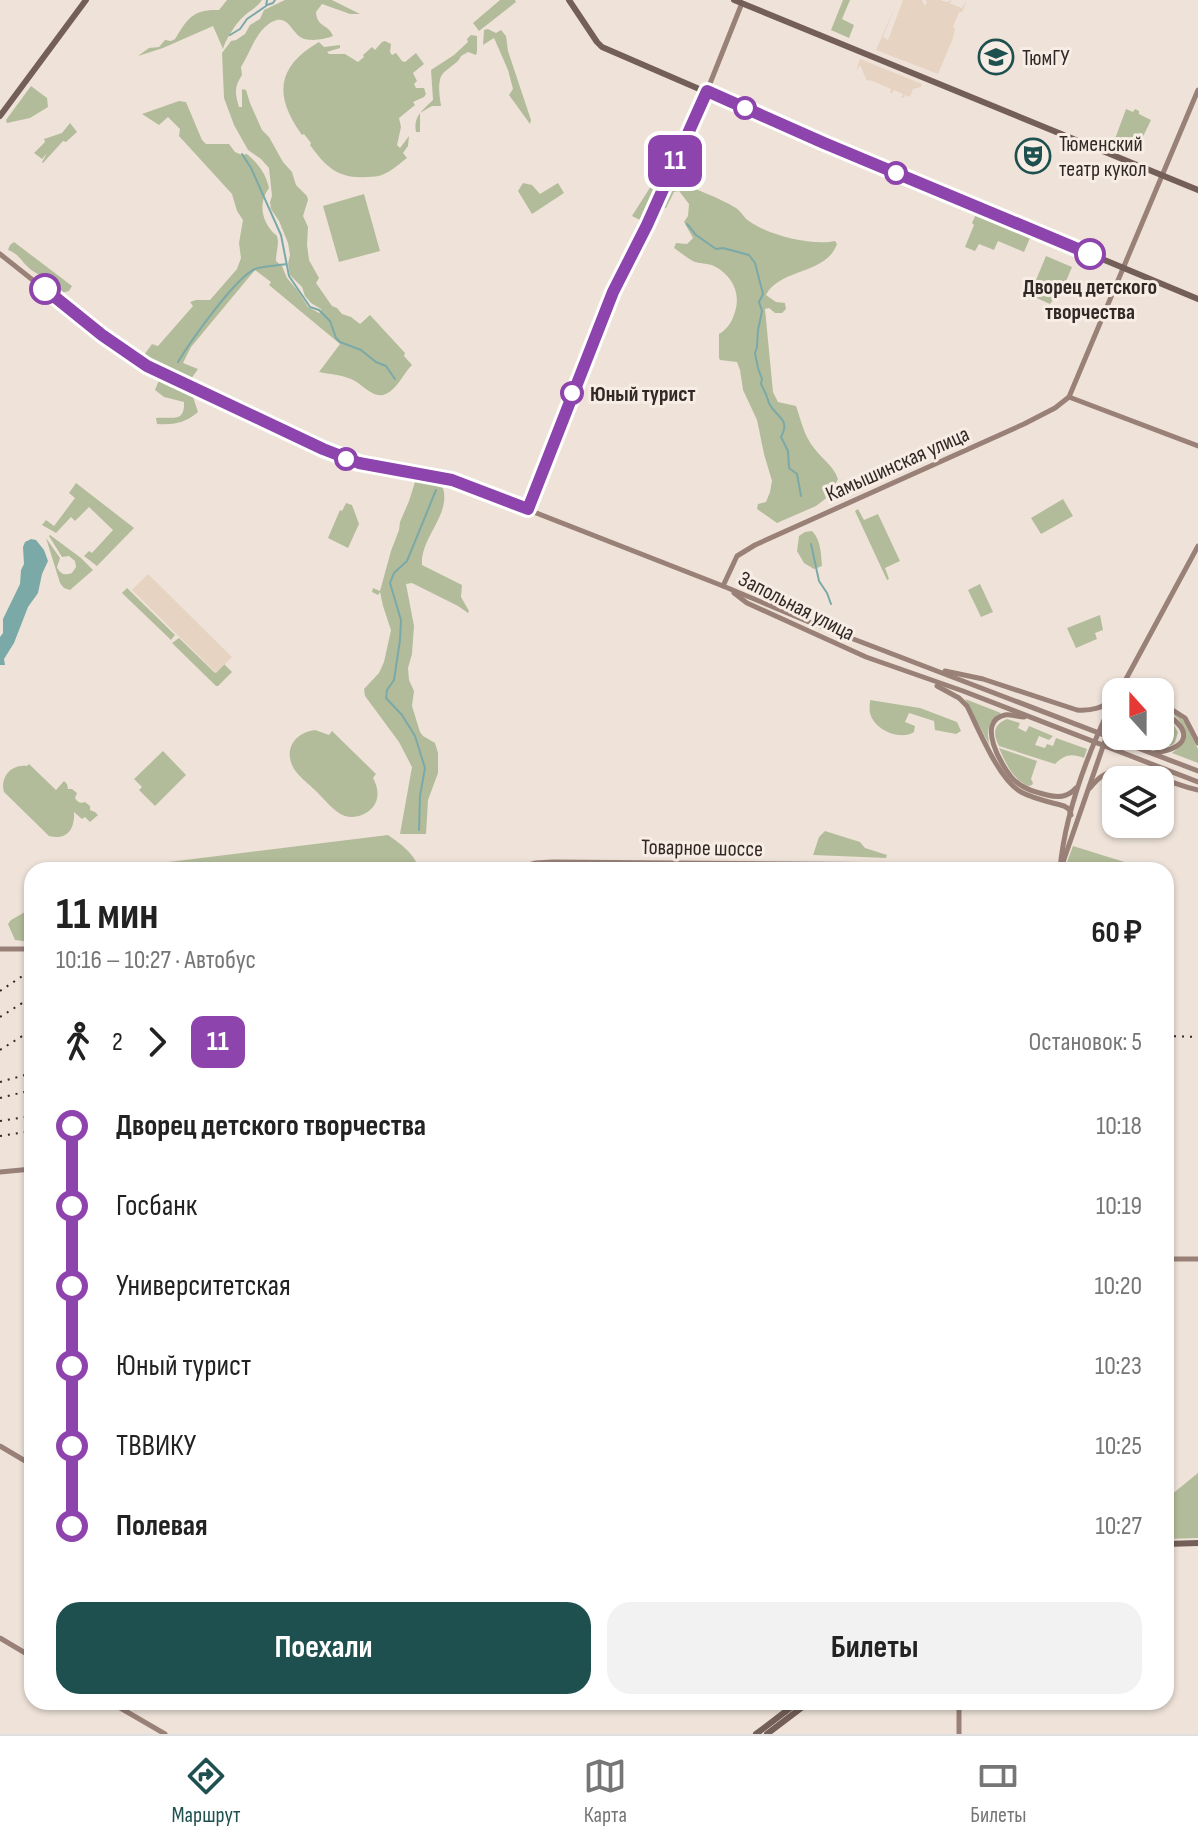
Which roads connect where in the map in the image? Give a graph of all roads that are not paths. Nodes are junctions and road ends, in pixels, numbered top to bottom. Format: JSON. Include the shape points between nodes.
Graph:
{"nodes":[{"id":1,"x":86,"y":0,"type":"edge"},
{"id":2,"x":569,"y":0,"type":"edge"},
{"id":3,"x":734,"y":0,"type":"edge"},
{"id":4,"x":742,"y":3,"type":"junction"},
{"id":5,"x":1198,"y":90,"type":"edge"},
{"id":6,"x":707,"y":91,"type":"junction"},
{"id":7,"x":0,"y":116,"type":"edge"},
{"id":8,"x":1163,"y":175,"type":"junction"},
{"id":9,"x":1198,"y":190,"type":"edge"},
{"id":10,"x":0,"y":254,"type":"edge"},
{"id":11,"x":1124,"y":268,"type":"junction"},
{"id":12,"x":1198,"y":299,"type":"edge"},
{"id":13,"x":1069,"y":397,"type":"junction"},
{"id":14,"x":1198,"y":446,"type":"edge"},
{"id":15,"x":528,"y":509,"type":"junction"},
{"id":16,"x":1198,"y":546,"type":"edge"},
{"id":17,"x":723,"y":586,"type":"junction"},
{"id":18,"x":933,"y":669,"type":"junction"},
{"id":19,"x":1127,"y":678,"type":"edge"},
{"id":20,"x":930,"y":681,"type":"junction"},
{"id":21,"x":1102,"y":707,"type":"edge"},
{"id":22,"x":1174,"y":711,"type":"edge"},
{"id":23,"x":1030,"y":717,"type":"junction"},
{"id":24,"x":1174,"y":718,"type":"edge"},
{"id":25,"x":1102,"y":725,"type":"edge"},
{"id":26,"x":1198,"y":743,"type":"edge"},
{"id":27,"x":1174,"y":748,"type":"edge"},
{"id":28,"x":1102,"y":749,"type":"edge"},
{"id":29,"x":1166,"y":750,"type":"edge"},
{"id":30,"x":1153,"y":753,"type":"junction"},
{"id":31,"x":1198,"y":771,"type":"edge"},
{"id":32,"x":1081,"y":780,"type":"junction"},
{"id":33,"x":1198,"y":782,"type":"edge"},
{"id":34,"x":1198,"y":790,"type":"edge"},
{"id":35,"x":1087,"y":792,"type":"junction"},
{"id":36,"x":1071,"y":815,"type":"junction"},
{"id":37,"x":1061,"y":862,"type":"edge"},
{"id":38,"x":1063,"y":862,"type":"edge"},
{"id":39,"x":0,"y":949,"type":"edge"},
{"id":40,"x":24,"y":949,"type":"edge"},
{"id":41,"x":24,"y":1170,"type":"edge"},
{"id":42,"x":0,"y":1172,"type":"edge"},
{"id":43,"x":1174,"y":1259,"type":"edge"},
{"id":44,"x":1198,"y":1259,"type":"edge"},
{"id":45,"x":0,"y":1446,"type":"edge"},
{"id":46,"x":24,"y":1460,"type":"edge"},
{"id":47,"x":1198,"y":1543,"type":"edge"},
{"id":48,"x":1174,"y":1544,"type":"edge"},
{"id":49,"x":0,"y":1638,"type":"edge"},
{"id":50,"x":24,"y":1652,"type":"edge"},
{"id":51,"x":124,"y":1710,"type":"edge"},
{"id":52,"x":788,"y":1710,"type":"edge"},
{"id":53,"x":798,"y":1710,"type":"edge"},
{"id":54,"x":959,"y":1710,"type":"edge"},
{"id":55,"x":165,"y":1734,"type":"edge"},
{"id":56,"x":756,"y":1734,"type":"edge"},
{"id":57,"x":767,"y":1734,"type":"edge"},
{"id":58,"x":959,"y":1734,"type":"edge"}],
"edges":[{"from":1,"to":7,"type":"main road"},
{"from":2,"to":6,"type":"main road","via":[[602,47]]},
{"from":3,"to":4,"type":"main road"},
{"from":4,"to":6,"type":"street"},
{"from":4,"to":8,"type":"main road"},
{"from":5,"to":8,"type":"street"},
{"from":6,"to":11,"type":"main road"},
{"from":6,"to":15,"type":"street","via":[[613,292]]},
{"from":8,"to":9,"type":"main road"},
{"from":8,"to":11,"type":"street"},
{"from":10,"to":15,"type":"street","via":[[102,335],[191,388],[359,463],[452,480]]},
{"from":11,"to":12,"type":"main road"},
{"from":11,"to":13,"type":"street"},
{"from":13,"to":14,"type":"street"},
{"from":13,"to":17,"type":"street","name":"Камышинская улица","via":[[1024,424],[737,556]]},
{"from":15,"to":17,"type":"street"},
{"from":16,"to":19,"type":"street"},
{"from":17,"to":18,"type":"street","name":"Запольная улица"},
{"from":17,"to":20,"type":"street","name":"Запольная улица","via":[[747,603]]},
{"from":18,"to":21,"type":"street","via":[[983,679],[1077,710]]},
{"from":18,"to":30,"type":"street","name":"Запольная улица"},
{"from":20,"to":23,"type":"street","name":"Запольная улица"},
{"from":20,"to":36,"type":"street","via":[[967,706],[1012,787],[1064,806]]},
{"from":22,"to":26,"type":"street","via":[[1185,718]]},
{"from":23,"to":32,"type":"street","via":[[1006,715],[990,730],[1013,778],[1056,797],[1073,791]]},
{"from":23,"to":33,"type":"street","name":"Запольная улица"},
{"from":24,"to":27,"type":"street","via":[[1183,733]]},
{"from":25,"to":32,"type":"street"},
{"from":28,"to":35,"type":"street"},
{"from":29,"to":30,"type":"street"},
{"from":30,"to":31,"type":"street","name":"Запольная улица"},
{"from":32,"to":36,"type":"street"},
{"from":34,"to":35,"type":"street","via":[[1117,771],[1100,776]]},
{"from":35,"to":38,"type":"street"},
{"from":36,"to":37,"type":"street"},
{"from":39,"to":40,"type":"street"},
{"from":41,"to":42,"type":"street"},
{"from":43,"to":44,"type":"street"},
{"from":45,"to":46,"type":"street"},
{"from":47,"to":48,"type":"main road"},
{"from":49,"to":50,"type":"street"},
{"from":51,"to":55,"type":"street"},
{"from":52,"to":56,"type":"main road"},
{"from":53,"to":57,"type":"main road"},
{"from":54,"to":58,"type":"street"}]}
